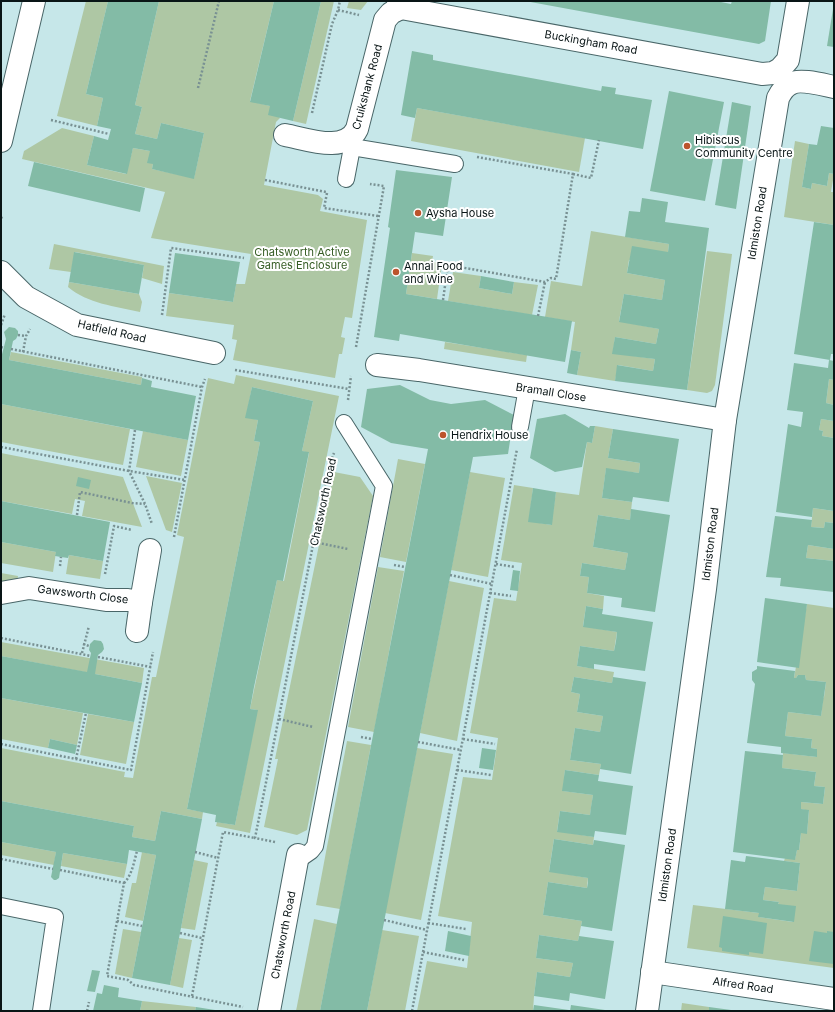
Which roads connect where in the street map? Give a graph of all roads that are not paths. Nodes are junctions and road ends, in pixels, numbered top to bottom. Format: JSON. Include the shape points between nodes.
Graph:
{"nodes":[{"id":1,"x":34,"y":1,"type":"edge"},
{"id":2,"x":798,"y":1,"type":"edge"},
{"id":3,"x":400,"y":5,"type":"edge"},
{"id":4,"x":785,"y":76,"type":"junction"},
{"id":5,"x":834,"y":87,"type":"edge"},
{"id":6,"x":285,"y":135,"type":"dead end"},
{"id":7,"x":1,"y":140,"type":"edge"},
{"id":8,"x":353,"y":141,"type":"junction"},
{"id":9,"x":455,"y":164,"type":"dead end"},
{"id":10,"x":346,"y":179,"type":"road end"},
{"id":11,"x":1,"y":272,"type":"edge"},
{"id":12,"x":214,"y":353,"type":"road end"},
{"id":13,"x":377,"y":365,"type":"dead end"},
{"id":14,"x":527,"y":388,"type":"junction"},
{"id":15,"x":725,"y":420,"type":"junction"},
{"id":16,"x":344,"y":423,"type":"road end"},
{"id":17,"x":520,"y":427,"type":"road end"},
{"id":18,"x":150,"y":550,"type":"dead end"},
{"id":19,"x":1,"y":593,"type":"edge"},
{"id":20,"x":141,"y":602,"type":"junction"},
{"id":21,"x":137,"y":631,"type":"dead end"},
{"id":22,"x":304,"y":853,"type":"joint"},
{"id":23,"x":1,"y":906,"type":"edge"},
{"id":24,"x":652,"y":972,"type":"junction"},
{"id":25,"x":834,"y":999,"type":"edge"},
{"id":26,"x":259,"y":1009,"type":"edge"},
{"id":27,"x":41,"y":1011,"type":"edge"},
{"id":28,"x":647,"y":1011,"type":"edge"}],
"edges":[{"from":1,"to":7,"type":"street"},
{"from":2,"to":4,"type":"street","name":"Idmiston Road"},
{"from":3,"to":4,"type":"street","name":"Buckingham Road","via":[[762,74]]},
{"from":3,"to":8,"type":"street","name":"Cruikshank Road","via":[[385,20]]},
{"from":4,"to":5,"type":"street","name":"Buckingham Road"},
{"from":4,"to":15,"type":"street","name":"Idmiston Road","via":[[783,90],[778,98]]},
{"from":6,"to":8,"type":"street","name":"Cruikshank Road","via":[[325,144]]},
{"from":8,"to":9,"type":"lane"},
{"from":8,"to":10,"type":"lane"},
{"from":11,"to":12,"type":"street","name":"Hatfield Road","via":[[26,297],[77,325]]},
{"from":13,"to":14,"type":"street","name":"Bramall Close"},
{"from":14,"to":15,"type":"street","name":"Bramall Close"},
{"from":14,"to":17,"type":"lane"},
{"from":15,"to":24,"type":"street","name":"Idmiston Road","via":[[705,589]]},
{"from":16,"to":22,"type":"lane","name":"Chatsworth Road","via":[[384,486]]},
{"from":18,"to":20,"type":"street","name":"Gawsworth Close"},
{"from":19,"to":20,"type":"street","name":"Gawsworth Close","via":[[29,588],[106,600]]},
{"from":20,"to":21,"type":"street","name":"Gawsworth Close"},
{"from":22,"to":26,"type":"street","name":"Chatsworth Road"},
{"from":23,"to":27,"type":"lane","via":[[55,917]]},
{"from":24,"to":25,"type":"street","name":"Alfred Road"},
{"from":24,"to":28,"type":"street","name":"Idmiston Road"}]}
